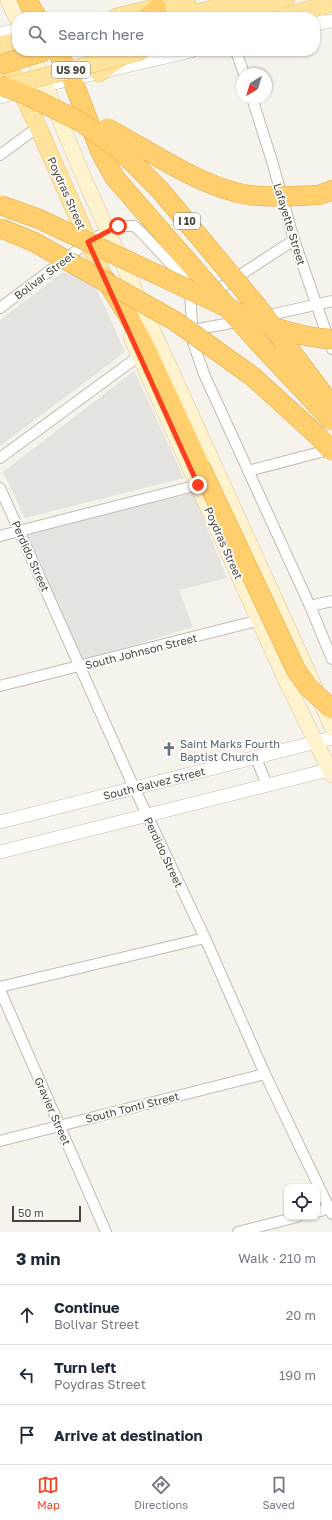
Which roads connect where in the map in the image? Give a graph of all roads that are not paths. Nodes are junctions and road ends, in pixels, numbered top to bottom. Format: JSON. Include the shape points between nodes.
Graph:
{"nodes":[{"id":1,"x":8,"y":0,"type":"edge"},
{"id":2,"x":27,"y":0,"type":"edge"},
{"id":3,"x":250,"y":0,"type":"edge"},
{"id":4,"x":286,"y":0,"type":"edge"},
{"id":5,"x":313,"y":0,"type":"edge"},
{"id":6,"x":332,"y":3,"type":"edge"},
{"id":7,"x":185,"y":10,"type":"edge"},
{"id":8,"x":13,"y":12,"type":"edge"},
{"id":9,"x":34,"y":12,"type":"edge"},
{"id":10,"x":152,"y":12,"type":"edge"},
{"id":11,"x":240,"y":12,"type":"edge"},
{"id":12,"x":301,"y":12,"type":"edge"},
{"id":13,"x":315,"y":12,"type":"edge"},
{"id":14,"x":332,"y":21,"type":"edge"},
{"id":15,"x":320,"y":23,"type":"edge"},
{"id":16,"x":12,"y":31,"type":"edge"},
{"id":17,"x":0,"y":34,"type":"edge"},
{"id":18,"x":12,"y":42,"type":"edge"},
{"id":19,"x":0,"y":46,"type":"edge"},
{"id":20,"x":30,"y":56,"type":"edge"},
{"id":21,"x":33,"y":56,"type":"edge"},
{"id":22,"x":60,"y":56,"type":"edge"},
{"id":23,"x":123,"y":56,"type":"edge"},
{"id":24,"x":123,"y":56,"type":"edge"},
{"id":25,"x":170,"y":56,"type":"edge"},
{"id":26,"x":238,"y":56,"type":"edge"},
{"id":27,"x":0,"y":65,"type":"edge"},
{"id":28,"x":242,"y":68,"type":"edge"},
{"id":29,"x":99,"y":73,"type":"junction"},
{"id":30,"x":72,"y":79,"type":"junction"},
{"id":31,"x":0,"y":85,"type":"edge"},
{"id":32,"x":46,"y":85,"type":"junction"},
{"id":33,"x":0,"y":88,"type":"edge"},
{"id":34,"x":23,"y":93,"type":"junction"},
{"id":35,"x":0,"y":97,"type":"edge"},
{"id":36,"x":254,"y":104,"type":"edge"},
{"id":37,"x":38,"y":127,"type":"junction"},
{"id":38,"x":0,"y":155,"type":"edge"},
{"id":39,"x":332,"y":190,"type":"edge"},
{"id":40,"x":0,"y":206,"type":"edge"},
{"id":41,"x":0,"y":228,"type":"edge"},
{"id":42,"x":108,"y":231,"type":"junction"},
{"id":43,"x":294,"y":240,"type":"junction"},
{"id":44,"x":88,"y":242,"type":"junction"},
{"id":45,"x":104,"y":277,"type":"junction"},
{"id":46,"x":332,"y":301,"type":"edge"},
{"id":47,"x":316,"y":305,"type":"junction"},
{"id":48,"x":191,"y":307,"type":"junction"},
{"id":49,"x":0,"y":308,"type":"edge"},
{"id":50,"x":193,"y":330,"type":"junction"},
{"id":51,"x":332,"y":339,"type":"edge"},
{"id":52,"x":332,"y":349,"type":"edge"},
{"id":53,"x":139,"y":356,"type":"junction"},
{"id":54,"x":332,"y":406,"type":"edge"},
{"id":55,"x":332,"y":421,"type":"edge"},
{"id":56,"x":332,"y":450,"type":"edge"},
{"id":57,"x":0,"y":458,"type":"edge"},
{"id":58,"x":248,"y":471,"type":"junction"},
{"id":59,"x":198,"y":485,"type":"junction"},
{"id":60,"x":0,"y":488,"type":"edge"},
{"id":61,"x":20,"y":531,"type":"junction"},
{"id":62,"x":0,"y":536,"type":"edge"},
{"id":63,"x":332,"y":601,"type":"edge"},
{"id":64,"x":310,"y":606,"type":"junction"},
{"id":65,"x":281,"y":614,"type":"junction"},
{"id":66,"x":259,"y":620,"type":"junction"},
{"id":67,"x":332,"y":659,"type":"edge"},
{"id":68,"x":80,"y":666,"type":"junction"},
{"id":69,"x":0,"y":686,"type":"edge"},
{"id":70,"x":332,"y":709,"type":"edge"},
{"id":71,"x":332,"y":728,"type":"edge"},
{"id":72,"x":332,"y":738,"type":"edge"},
{"id":73,"x":317,"y":742,"type":"junction"},
{"id":74,"x":256,"y":758,"type":"junction"},
{"id":75,"x":331,"y":771,"type":"edge"},
{"id":76,"x":267,"y":785,"type":"junction"},
{"id":77,"x":135,"y":788,"type":"junction"},
{"id":78,"x":147,"y":816,"type":"junction"},
{"id":79,"x":0,"y":822,"type":"edge"},
{"id":80,"x":0,"y":852,"type":"edge"},
{"id":81,"x":205,"y":938,"type":"junction"},
{"id":82,"x":0,"y":989,"type":"edge"},
{"id":83,"x":265,"y":1074,"type":"junction"},
{"id":84,"x":60,"y":1126,"type":"junction"},
{"id":85,"x":0,"y":1141,"type":"edge"},
{"id":86,"x":331,"y":1211,"type":"edge"},
{"id":87,"x":320,"y":1212,"type":"edge"},
{"id":88,"x":285,"y":1220,"type":"edge"},
{"id":89,"x":106,"y":1232,"type":"edge"},
{"id":90,"x":238,"y":1232,"type":"edge"}],
"edges":[{"from":1,"to":8,"type":"main road"},
{"from":2,"to":9,"type":"highway"},
{"from":3,"to":7,"type":"main road"},
{"from":4,"to":11,"type":"main road"},
{"from":5,"to":13,"type":"street"},
{"from":6,"to":12,"type":"main road","bridge":true},
{"from":7,"to":10,"type":"main road"},
{"from":14,"to":15,"type":"street"},
{"from":16,"to":17,"type":"street"},
{"from":18,"to":19,"type":"main road"},
{"from":19,"to":34,"type":"main road","name":"Poydras Street"},
{"from":20,"to":27,"type":"highway","bridge":true},
{"from":21,"to":32,"type":"main road","name":"Poydras Street"},
{"from":22,"to":30,"type":"highway"},
{"from":23,"to":29,"type":"main road"},
{"from":24,"to":33,"type":"main road","number":"US 90","bridge":true},
{"from":25,"to":29,"type":"street"},
{"from":26,"to":28,"type":"street"},
{"from":29,"to":30,"type":"street"},
{"from":30,"to":32,"type":"street"},
{"from":30,"to":55,"type":"highway","bridge":true,"via":[[101,153],[115,178],[256,340]]},
{"from":31,"to":34,"type":"highway","number":"I 10","bridge":true},
{"from":32,"to":34,"type":"street"},
{"from":32,"to":42,"type":"main road","name":"Poydras Street"},
{"from":34,"to":35,"type":"street"},
{"from":34,"to":37,"type":"main road","name":"Poydras Street"},
{"from":34,"to":39,"type":"highway","bridge":true,"via":[[55,101],[147,151],[222,187],[248,195],[275,197],[319,195]]},
{"from":34,"to":54,"type":"highway","number":"I 10","bridge":true,"via":[[81,122],[122,152],[160,190],[257,306]]},
{"from":36,"to":43,"type":"street","name":"Lafayette Street"},
{"from":37,"to":38,"type":"street"},
{"from":37,"to":44,"type":"main road","name":"Poydras Street"},
{"from":40,"to":51,"type":"highway","bridge":true,"via":[[39,219],[256,321],[284,331]]},
{"from":41,"to":56,"type":"highway","bridge":true,"via":[[34,242],[175,321],[252,376]]},
{"from":42,"to":44,"type":"street","name":"Bolivar Street"},
{"from":42,"to":48,"type":"street","name":"Bolivar Street","via":[[125,225],[134,226],[142,233],[183,277],[190,291]]},
{"from":42,"to":65,"type":"main road","name":"Poydras Street"},
{"from":43,"to":47,"type":"street","name":"Lafayette Street"},
{"from":43,"to":48,"type":"street"},
{"from":44,"to":45,"type":"main road","name":"Poydras Street"},
{"from":44,"to":49,"type":"street","name":"Bolivar Street"},
{"from":45,"to":53,"type":"main road","name":"Poydras Street"},
{"from":45,"to":70,"type":"highway","bridge":true,"via":[[146,350],[296,670],[308,687]]},
{"from":46,"to":47,"type":"street"},
{"from":47,"to":50,"type":"street"},
{"from":47,"to":52,"type":"street","name":"Lafayette Street"},
{"from":48,"to":50,"type":"street"},
{"from":50,"to":58,"type":"street","via":[[193,342],[204,374]]},
{"from":53,"to":57,"type":"street"},
{"from":53,"to":59,"type":"main road","name":"Poydras Street"},
{"from":56,"to":58,"type":"street"},
{"from":58,"to":64,"type":"street"},
{"from":59,"to":61,"type":"street"},
{"from":59,"to":66,"type":"main road","name":"Poydras Street"},
{"from":60,"to":61,"type":"street","name":"Perdido Street"},
{"from":61,"to":62,"type":"street"},
{"from":61,"to":68,"type":"street","name":"Perdido Street"},
{"from":63,"to":64,"type":"street"},
{"from":64,"to":67,"type":"street"},
{"from":65,"to":66,"type":"street","name":"South Johnson Street"},
{"from":65,"to":71,"type":"main road","name":"Poydras Street"},
{"from":66,"to":68,"type":"street","name":"South Johnson Street"},
{"from":66,"to":73,"type":"main road","name":"Poydras Street"},
{"from":68,"to":69,"type":"street","name":"South Johnson Street"},
{"from":68,"to":77,"type":"street","name":"Perdido Street"},
{"from":72,"to":73,"type":"street","name":"South Galvez Street"},
{"from":73,"to":74,"type":"street","name":"South Galvez Street"},
{"from":73,"to":75,"type":"main road","name":"Poydras Street"},
{"from":74,"to":76,"type":"street"},
{"from":74,"to":77,"type":"street","name":"South Galvez Street"},
{"from":75,"to":76,"type":"street"},
{"from":76,"to":78,"type":"street"},
{"from":77,"to":78,"type":"street","name":"Perdido Street"},
{"from":77,"to":79,"type":"street","name":"South Galvez Street"},
{"from":78,"to":80,"type":"street"},
{"from":78,"to":81,"type":"street","name":"Perdido Street"},
{"from":81,"to":82,"type":"street"},
{"from":81,"to":83,"type":"street","name":"Perdido Street"},
{"from":82,"to":84,"type":"street","name":"Gravier Street"},
{"from":83,"to":84,"type":"street","name":"South Tonti Street"},
{"from":83,"to":86,"type":"street","name":"Perdido Street"},
{"from":84,"to":85,"type":"street","name":"South Tonti Street"},
{"from":84,"to":89,"type":"street","name":"Gravier Street"},
{"from":86,"to":87,"type":"street"},
{"from":88,"to":90,"type":"street"}]}
